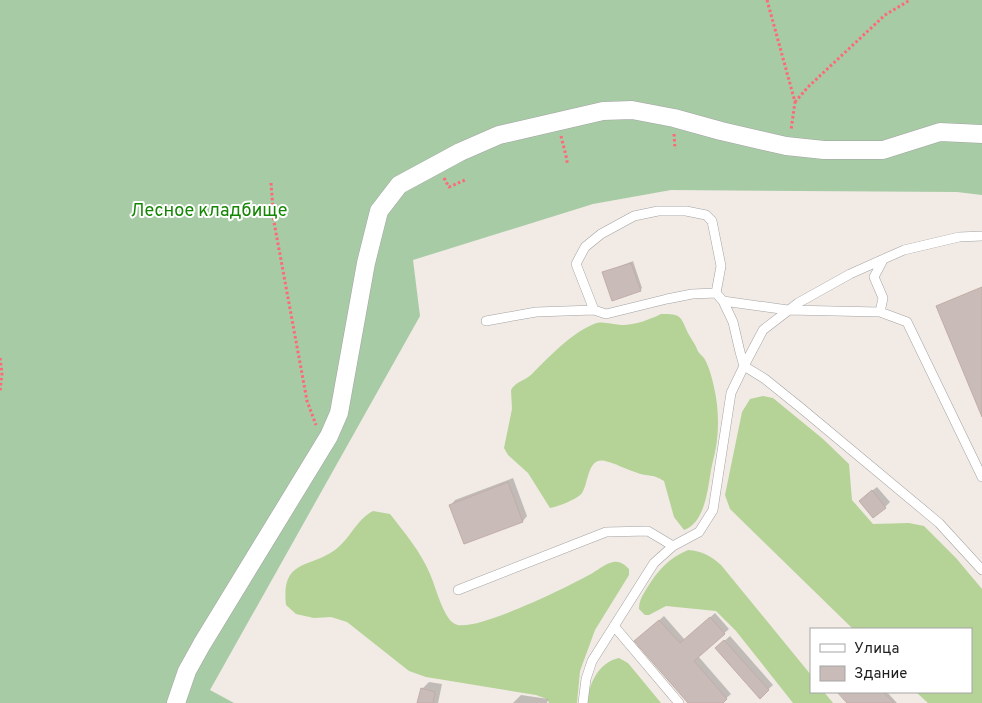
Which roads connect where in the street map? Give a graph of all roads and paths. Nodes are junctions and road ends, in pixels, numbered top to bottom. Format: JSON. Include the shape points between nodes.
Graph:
{"nodes":[{"id":1,"x":767,"y":0,"type":"edge"},
{"id":2,"x":910,"y":0,"type":"edge"},
{"id":3,"x":794,"y":102,"type":"junction"},
{"id":4,"x":557,"y":121,"type":"junction"},
{"id":5,"x":982,"y":134,"type":"edge"},
{"id":6,"x":786,"y":146,"type":"junction"},
{"id":7,"x":567,"y":164,"type":"dead end"},
{"id":8,"x":271,"y":184,"type":"dead end"},
{"id":9,"x":982,"y":236,"type":"edge"},
{"id":10,"x":883,"y":260,"type":"junction"},
{"id":11,"x":716,"y":293,"type":"junction"},
{"id":12,"x":723,"y":301,"type":"junction"},
{"id":13,"x":594,"y":310,"type":"junction"},
{"id":14,"x":788,"y":310,"type":"junction"},
{"id":15,"x":880,"y":312,"type":"junction"},
{"id":16,"x":486,"y":321,"type":"dead end"},
{"id":17,"x":0,"y":358,"type":"edge"},
{"id":18,"x":744,"y":366,"type":"junction"},
{"id":19,"x":0,"y":391,"type":"edge"},
{"id":20,"x":324,"y":445,"type":"junction"},
{"id":21,"x":982,"y":477,"type":"edge"},
{"id":22,"x":673,"y":546,"type":"junction"},
{"id":23,"x":982,"y":570,"type":"edge"},
{"id":24,"x":458,"y":590,"type":"dead end"},
{"id":25,"x":614,"y":626,"type":"junction"},
{"id":26,"x":176,"y":703,"type":"edge"},
{"id":27,"x":583,"y":703,"type":"edge"},
{"id":28,"x":679,"y":703,"type":"edge"}],
"edges":[{"from":1,"to":3,"type":"path"},
{"from":2,"to":3,"type":"path","via":[[885,15]]},
{"from":3,"to":6,"type":"path","via":[[793,125]]},
{"from":4,"to":6,"type":"street","via":[[603,111],[632,110]]},
{"from":4,"to":7,"type":"path"},
{"from":4,"to":20,"type":"street","via":[[499,135],[460,152],[399,185],[379,211],[366,263],[339,413]]},
{"from":5,"to":6,"type":"street","via":[[940,132],[883,150]]},
{"from":8,"to":20,"type":"path","via":[[274,222],[307,401]]},
{"from":9,"to":10,"type":"lane","via":[[959,237],[904,250]]},
{"from":10,"to":14,"type":"lane","via":[[850,274]]},
{"from":10,"to":15,"type":"lane","via":[[874,277],[884,298]]},
{"from":11,"to":12,"type":"lane"},
{"from":11,"to":13,"type":"lane","via":[[692,294],[606,314]]},
{"from":11,"to":13,"type":"lane","via":[[721,266],[712,221],[706,216],[686,211],[658,211],[634,216],[585,247],[576,264]]},
{"from":12,"to":14,"type":"lane"},
{"from":12,"to":18,"type":"lane","via":[[733,322]]},
{"from":13,"to":16,"type":"lane","via":[[536,312]]},
{"from":14,"to":15,"type":"lane"},
{"from":14,"to":18,"type":"lane","via":[[762,330]]},
{"from":15,"to":21,"type":"lane","via":[[908,322]]},
{"from":17,"to":19,"type":"path"},
{"from":18,"to":22,"type":"lane","via":[[732,393],[712,510],[699,532]]},
{"from":18,"to":23,"type":"lane","via":[[801,408],[939,524]]},
{"from":20,"to":26,"type":"street","via":[[202,644],[187,671]]},
{"from":22,"to":24,"type":"lane","via":[[648,531],[606,532]]},
{"from":22,"to":25,"type":"lane","via":[[654,563]]},
{"from":25,"to":27,"type":"lane","via":[[592,661]]},
{"from":25,"to":28,"type":"lane"}]}
